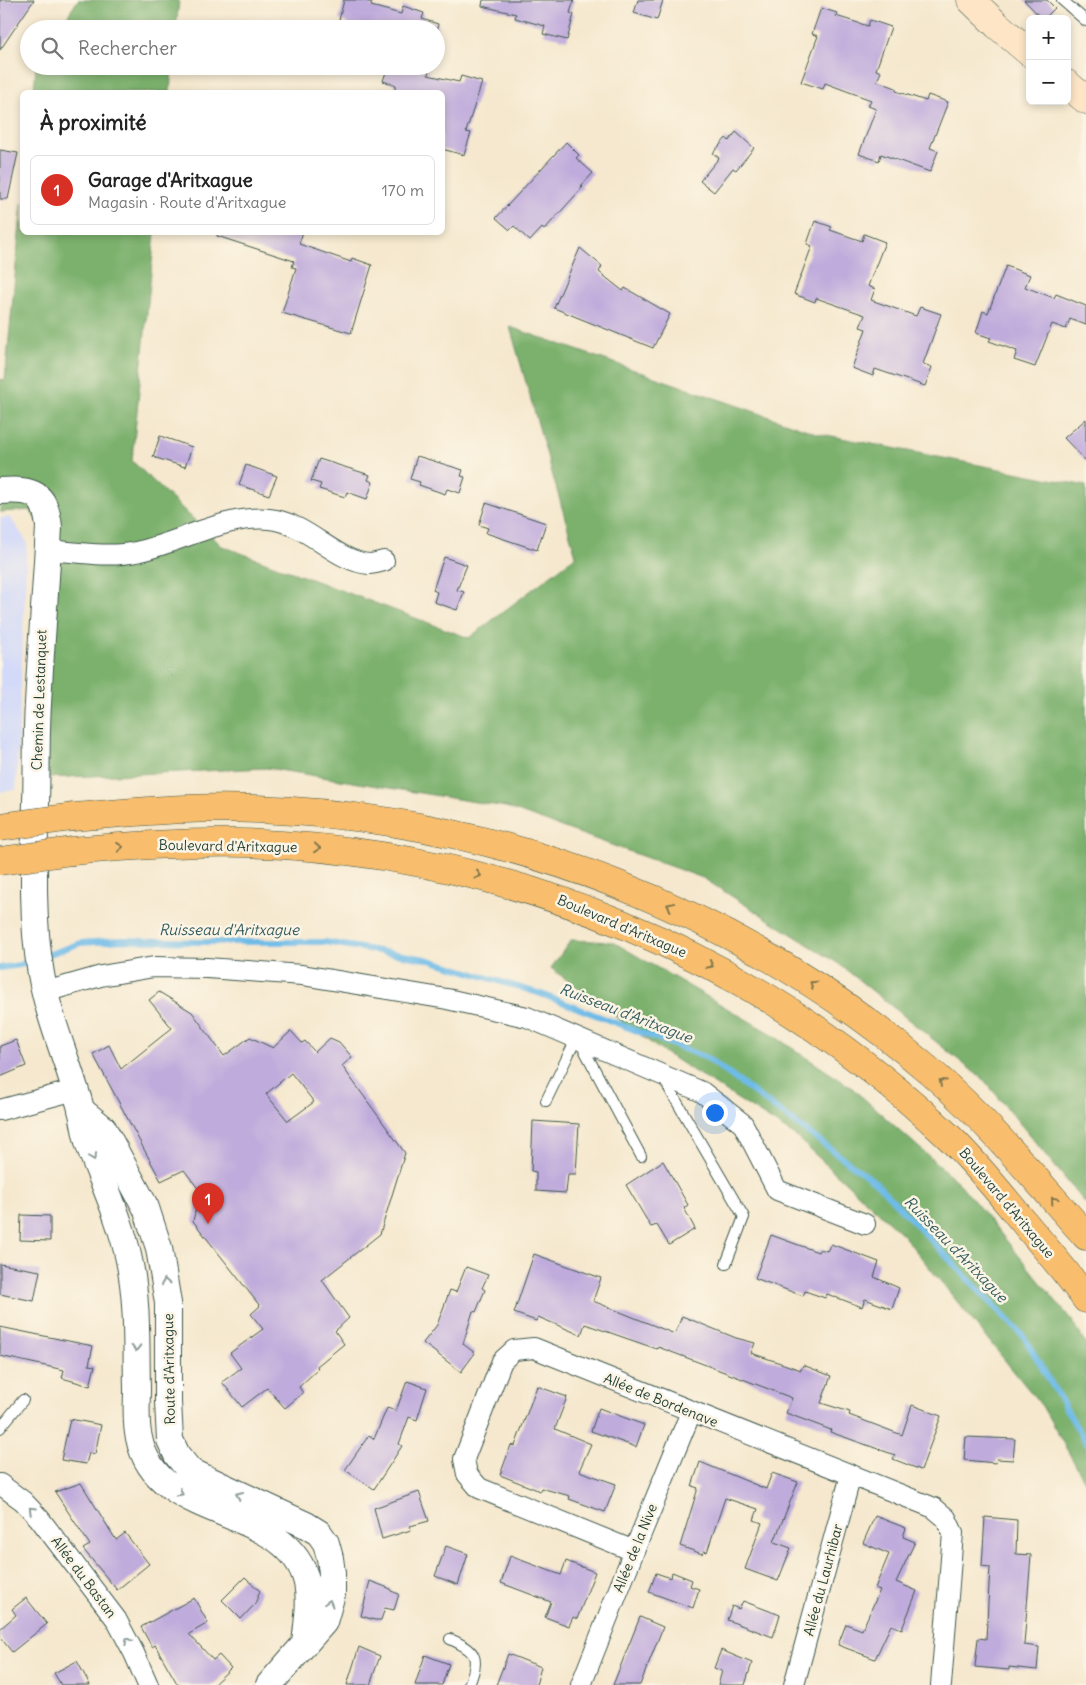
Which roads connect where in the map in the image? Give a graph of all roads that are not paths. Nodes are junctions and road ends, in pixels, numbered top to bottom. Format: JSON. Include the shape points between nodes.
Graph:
{"nodes":[{"id":1,"x":971,"y":0,"type":"edge"},
{"id":2,"x":1062,"y":0,"type":"edge"},
{"id":3,"x":1086,"y":21,"type":"edge"},
{"id":4,"x":1026,"y":49,"type":"edge"},
{"id":5,"x":1071,"y":87,"type":"edge"},
{"id":6,"x":1086,"y":100,"type":"edge"},
{"id":7,"x":0,"y":491,"type":"edge"},
{"id":8,"x":48,"y":550,"type":"junction"},
{"id":9,"x":384,"y":561,"type":"dead end"},
{"id":10,"x":0,"y":827,"type":"edge"},
{"id":11,"x":0,"y":861,"type":"edge"},
{"id":12,"x":45,"y":992,"type":"junction"},
{"id":13,"x":577,"y":1037,"type":"junction"},
{"id":14,"x":660,"y":1074,"type":"junction"},
{"id":15,"x":78,"y":1100,"type":"junction"},
{"id":16,"x":546,"y":1101,"type":"dead end"},
{"id":17,"x":0,"y":1110,"type":"edge"},
{"id":18,"x":641,"y":1156,"type":"dead end"},
{"id":19,"x":865,"y":1224,"type":"dead end"},
{"id":20,"x":1086,"y":1236,"type":"edge"},
{"id":21,"x":726,"y":1264,"type":"dead end"},
{"id":22,"x":1086,"y":1299,"type":"edge"},
{"id":23,"x":23,"y":1400,"type":"dead end"},
{"id":24,"x":691,"y":1412,"type":"junction"},
{"id":25,"x":0,"y":1428,"type":"edge"},
{"id":26,"x":851,"y":1475,"type":"junction"},
{"id":27,"x":0,"y":1484,"type":"edge"},
{"id":28,"x":634,"y":1551,"type":"junction"},
{"id":29,"x":450,"y":1640,"type":"dead end"},
{"id":30,"x":305,"y":1644,"type":"junction"},
{"id":31,"x":148,"y":1685,"type":"edge"},
{"id":32,"x":269,"y":1685,"type":"edge"},
{"id":33,"x":469,"y":1685,"type":"edge"},
{"id":34,"x":581,"y":1685,"type":"edge"},
{"id":35,"x":794,"y":1685,"type":"edge"},
{"id":36,"x":941,"y":1685,"type":"edge"}],
"edges":[{"from":1,"to":4,"type":"main road"},
{"from":2,"to":3,"type":"lane"},
{"from":5,"to":6,"type":"main road"},
{"from":7,"to":8,"type":"street","name":"Chemin de Lestanquet","via":[[23,490],[38,496],[47,511]]},
{"from":8,"to":9,"type":"street","via":[[112,554],[136,552],[215,527],[269,519],[290,523],[350,559],[369,564]]},
{"from":8,"to":12,"type":"street","name":"Chemin de Lestanquet","via":[[37,708],[33,879],[38,956]]},
{"from":20,"to":10,"type":"main road","one_way":true,"bridge":true,"via":[[995,1133],[933,1075],[871,1024],[807,980],[740,941],[634,890],[525,852],[448,833],[301,811],[255,808],[138,812]]},
{"from":11,"to":22,"type":"main road","name":"Boulevard d'Aritxague","one_way":true,"bridge":true,"via":[[125,846],[206,843],[284,846],[357,853],[461,871],[593,911],[700,959],[750,986],[796,1014],[893,1087],[977,1165]]},
{"from":12,"to":13,"type":"street","via":[[101,976],[154,968],[207,968],[302,975],[465,1002],[527,1017]]},
{"from":12,"to":15,"type":"street"},
{"from":13,"to":14,"type":"street"},
{"from":13,"to":16,"type":"lane"},
{"from":13,"to":18,"type":"lane"},
{"from":14,"to":19,"type":"street","via":[[702,1092],[743,1124],[777,1190]]},
{"from":14,"to":21,"type":"lane","via":[[744,1217]]},
{"from":15,"to":17,"type":"street"},
{"from":15,"to":30,"type":"street","one_way":true,"via":[[87,1140],[119,1223],[130,1262],[136,1315],[138,1435],[144,1455],[164,1483],[181,1495],[260,1530],[293,1554],[307,1582],[309,1608]]},
{"from":30,"to":15,"type":"street","name":"Route d'Aritxague","one_way":true,"via":[[324,1622],[332,1594],[326,1543],[306,1525],[190,1471],[176,1455],[170,1440],[168,1303],[159,1248],[146,1208],[103,1128]]},
{"from":23,"to":25,"type":"lane"},
{"from":24,"to":26,"type":"street","name":"Allée de Bordenave"},
{"from":24,"to":28,"type":"street","name":"Allée de la Nive"},
{"from":24,"to":28,"type":"street","name":"Allée de Bordenave","via":[[534,1348],[514,1350],[502,1361],[464,1459],[467,1474],[479,1488]]},
{"from":26,"to":35,"type":"street","name":"Allée du Laurhibar"},
{"from":26,"to":36,"type":"street","name":"Allée de Bordenave","via":[[934,1508],[946,1518],[953,1533]]},
{"from":31,"to":27,"type":"street","name":"Allée du Bastan","one_way":true,"via":[[116,1619],[39,1518]]},
{"from":28,"to":34,"type":"street","name":"Allée de la Nive"},
{"from":29,"to":33,"type":"lane","via":[[466,1646],[474,1654],[475,1669]]},
{"from":30,"to":32,"type":"street","name":"Route d'Aritxague"}]}
